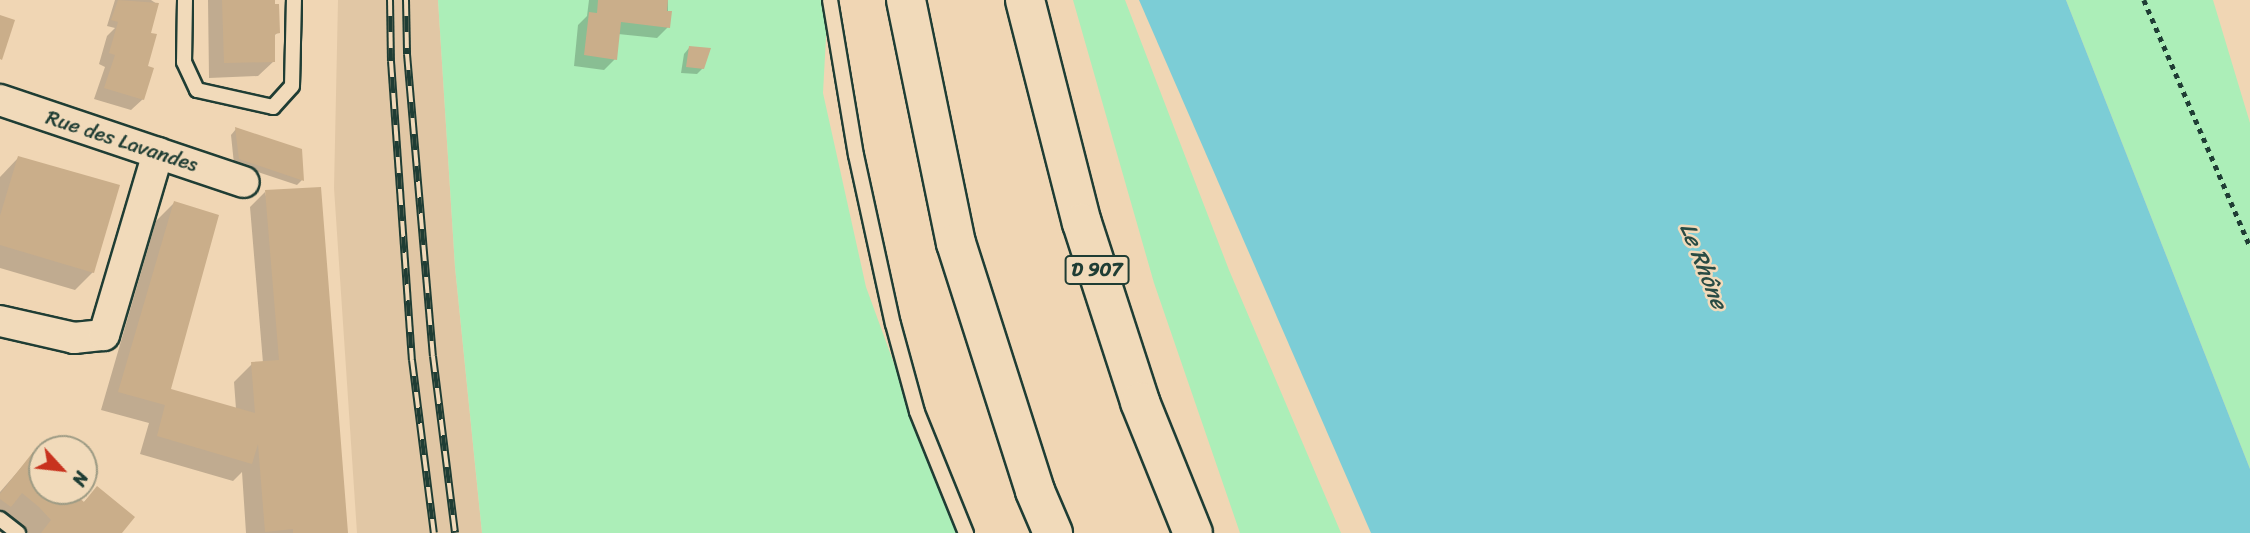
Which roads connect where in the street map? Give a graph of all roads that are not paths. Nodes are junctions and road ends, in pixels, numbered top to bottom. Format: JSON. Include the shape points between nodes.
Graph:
{"nodes":[{"id":1,"x":185,"y":0,"type":"edge"},
{"id":2,"x":294,"y":0,"type":"edge"},
{"id":3,"x":830,"y":0,"type":"edge"},
{"id":4,"x":906,"y":0,"type":"edge"},
{"id":5,"x":1025,"y":0,"type":"edge"},
{"id":6,"x":0,"y":100,"type":"edge"},
{"id":7,"x":158,"y":153,"type":"junction"},
{"id":8,"x":244,"y":181,"type":"dead end"},
{"id":9,"x":0,"y":320,"type":"edge"},
{"id":10,"x":0,"y":519,"type":"edge"},
{"id":11,"x":18,"y":533,"type":"edge"},
{"id":12,"x":966,"y":533,"type":"edge"},
{"id":13,"x":1053,"y":533,"type":"edge"},
{"id":14,"x":1193,"y":533,"type":"edge"}],
"edges":[{"from":1,"to":2,"type":"lane","via":[[184,62],[197,90],[273,107],[292,86]]},
{"from":3,"to":12,"type":"lane","via":[[856,155],[893,324],[917,412]]},
{"from":4,"to":13,"type":"highway","via":[[956,243],[1035,491]]},
{"from":5,"to":14,"type":"highway","number":"D 907","via":[[1082,223],[1140,402]]},
{"from":6,"to":7,"type":"street","name":"Rue des Lavandes"},
{"from":7,"to":8,"type":"street","name":"Rue des Lavandes"},
{"from":7,"to":9,"type":"street","via":[[104,335],[74,338]]},
{"from":10,"to":11,"type":"lane"}]}
